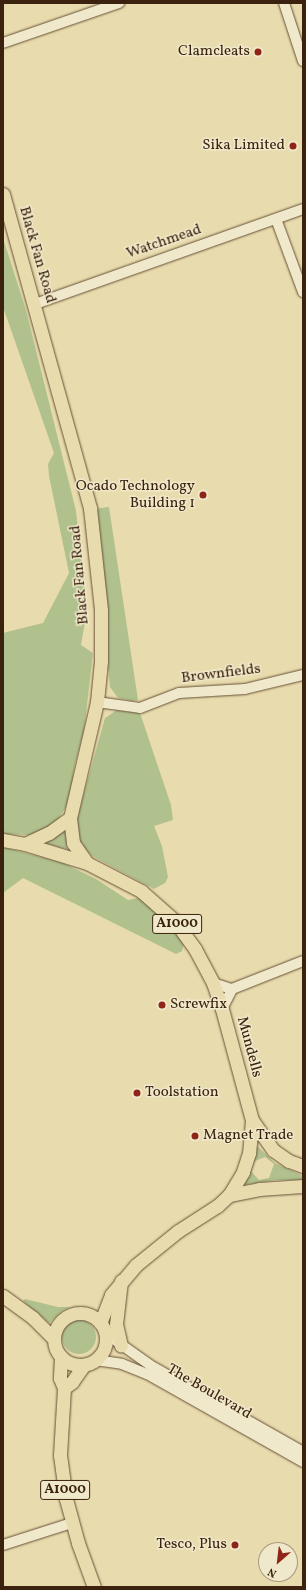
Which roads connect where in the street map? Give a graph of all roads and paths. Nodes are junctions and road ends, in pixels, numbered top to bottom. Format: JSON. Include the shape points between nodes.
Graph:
{"nodes":[{"id":1,"x":119,"y":3,"type":"edge"},
{"id":2,"x":284,"y":3,"type":"edge"},
{"id":3,"x":3,"y":43,"type":"edge"},
{"id":4,"x":303,"y":61,"type":"edge"},
{"id":5,"x":3,"y":194,"type":"edge"},
{"id":6,"x":303,"y":209,"type":"edge"},
{"id":7,"x":276,"y":219,"type":"junction"},
{"id":8,"x":303,"y":292,"type":"edge"},
{"id":9,"x":35,"y":304,"type":"junction"},
{"id":10,"x":303,"y":675,"type":"edge"},
{"id":11,"x":97,"y":702,"type":"junction"},
{"id":12,"x":70,"y":818,"type":"junction"},
{"id":13,"x":3,"y":840,"type":"edge"},
{"id":14,"x":25,"y":844,"type":"junction"},
{"id":15,"x":87,"y":863,"type":"junction"},
{"id":16,"x":303,"y":961,"type":"edge"},
{"id":17,"x":213,"y":983,"type":"junction"},
{"id":18,"x":232,"y":989,"type":"junction"},
{"id":19,"x":222,"y":1009,"type":"junction"},
{"id":20,"x":252,"y":1120,"type":"junction"},
{"id":21,"x":303,"y":1166,"type":"edge"},
{"id":22,"x":303,"y":1186,"type":"edge"},
{"id":23,"x":229,"y":1195,"type":"junction"},
{"id":24,"x":121,"y":1281,"type":"junction"},
{"id":25,"x":3,"y":1296,"type":"edge"},
{"id":26,"x":102,"y":1328,"type":"junction"},
{"id":27,"x":54,"y":1339,"type":"junction"},
{"id":28,"x":121,"y":1345,"type":"junction"},
{"id":29,"x":61,"y":1357,"type":"junction"},
{"id":30,"x":89,"y":1362,"type":"junction"},
{"id":31,"x":64,"y":1388,"type":"junction"},
{"id":32,"x":303,"y":1452,"type":"edge"},
{"id":33,"x":303,"y":1462,"type":"edge"},
{"id":34,"x":72,"y":1523,"type":"junction"},
{"id":35,"x":3,"y":1545,"type":"edge"},
{"id":36,"x":94,"y":1587,"type":"edge"}],
"edges":[{"from":1,"to":3,"type":"street"},
{"from":2,"to":4,"type":"street"},
{"from":5,"to":9,"type":"main road","name":"Black Fan Road"},
{"from":6,"to":7,"type":"street","name":"Watchmead"},
{"from":7,"to":8,"type":"street"},
{"from":7,"to":9,"type":"street","name":"Watchmead"},
{"from":9,"to":11,"type":"main road","name":"Black Fan Road","via":[[90,508],[101,610]]},
{"from":10,"to":11,"type":"street","name":"Brownfields","via":[[245,689],[179,693],[140,708]]},
{"from":11,"to":12,"type":"main road","name":"Black Fan Road"},
{"from":12,"to":14,"type":"main road","via":[[49,834]]},
{"from":12,"to":15,"type":"main road","name":"Black Fan Road","via":[[73,843]]},
{"from":13,"to":14,"type":"main road","name":"Mundells","number":"A1000"},
{"from":14,"to":15,"type":"main road","name":"Mundells","number":"A1000"},
{"from":15,"to":17,"type":"main road","name":"Mundells","number":"A1000","via":[[141,892],[164,910],[191,943]]},
{"from":16,"to":18,"type":"street"},
{"from":17,"to":18,"type":"street"},
{"from":17,"to":19,"type":"main road","name":"Mundells","number":"A1000"},
{"from":18,"to":19,"type":"street"},
{"from":19,"to":20,"type":"main road","name":"Mundells","number":"A1000"},
{"from":20,"to":21,"type":"main road","number":"A1000","via":[[273,1150],[289,1161]]},
{"from":20,"to":23,"type":"main road","name":"Mundells","number":"A1000","via":[[248,1158]]},
{"from":22,"to":23,"type":"main road","number":"A1000","via":[[259,1189]]},
{"from":23,"to":24,"type":"main road","name":"Mundells","number":"A1000","via":[[156,1248]]},
{"from":24,"to":26,"type":"main road","name":"Mundells","number":"A1000","via":[[111,1295]]},
{"from":24,"to":28,"type":"main road","via":[[116,1324]]},
{"from":25,"to":27,"type":"main road","number":"A1000","via":[[33,1318]]},
{"from":26,"to":27,"type":"main road","via":[[85,1313],[70,1314],[55,1328]]},
{"from":26,"to":28,"type":"street","name":"The Boulevard"},
{"from":26,"to":30,"type":"main road","number":"A1000","via":[[104,1349]]},
{"from":27,"to":29,"type":"main road","number":"A1000","via":[[56,1352]]},
{"from":28,"to":32,"type":"street","name":"The Boulevard","via":[[150,1365]]},
{"from":29,"to":30,"type":"main road","via":[[74,1364]]},
{"from":29,"to":31,"type":"main road","number":"A1000","via":[[60,1378]]},
{"from":30,"to":31,"type":"main road","number":"A1000"},
{"from":30,"to":33,"type":"street","name":"The Boulevard","via":[[122,1364],[147,1374]]},
{"from":31,"to":34,"type":"main road","number":"A1000","via":[[60,1455]]},
{"from":34,"to":35,"type":"street"},
{"from":34,"to":36,"type":"main road","number":"A1000"}]}
